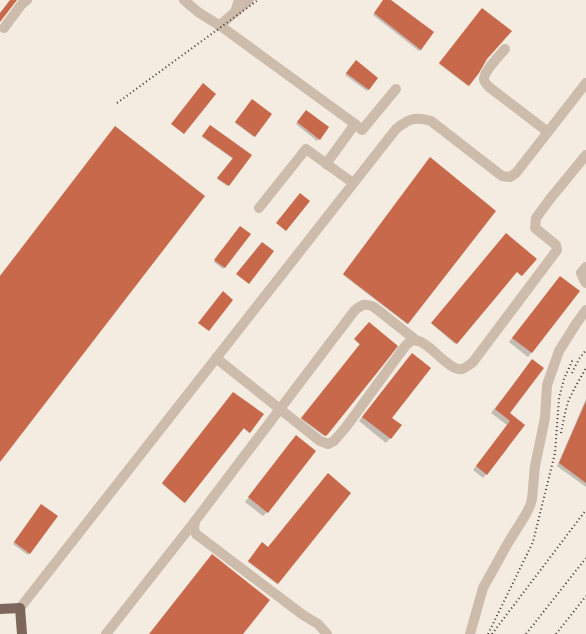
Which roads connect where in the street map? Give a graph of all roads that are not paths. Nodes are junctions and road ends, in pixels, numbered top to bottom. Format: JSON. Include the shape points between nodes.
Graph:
{"nodes":[{"id":1,"x":27,"y":0,"type":"edge"},
{"id":2,"x":184,"y":0,"type":"edge"},
{"id":3,"x":239,"y":0,"type":"edge"},
{"id":4,"x":249,"y":0,"type":"edge"},
{"id":5,"x":235,"y":12,"type":"junction"},
{"id":6,"x":219,"y":26,"type":"junction"},
{"id":7,"x":4,"y":28,"type":"dead end"},
{"id":8,"x":505,"y":49,"type":"dead end"},
{"id":9,"x":586,"y":83,"type":"edge"},
{"id":10,"x":396,"y":89,"type":"dead end"},
{"id":11,"x":354,"y":124,"type":"junction"},
{"id":12,"x":548,"y":132,"type":"junction"},
{"id":13,"x":586,"y":155,"type":"edge"},
{"id":14,"x":326,"y":164,"type":"junction"},
{"id":15,"x":353,"y":183,"type":"junction"},
{"id":16,"x":259,"y":208,"type":"dead end"},
{"id":17,"x":586,"y":267,"type":"edge"},
{"id":18,"x":586,"y":283,"type":"edge"},
{"id":19,"x":586,"y":310,"type":"edge"},
{"id":20,"x":417,"y":341,"type":"junction"},
{"id":21,"x":216,"y":358,"type":"junction"},
{"id":22,"x":280,"y":409,"type":"junction"},
{"id":23,"x":195,"y":521,"type":"junction"},
{"id":24,"x":20,"y":608,"type":"junction"},
{"id":25,"x":0,"y":609,"type":"edge"},
{"id":26,"x":22,"y":634,"type":"edge"},
{"id":27,"x":106,"y":634,"type":"edge"},
{"id":28,"x":326,"y":634,"type":"edge"},
{"id":29,"x":470,"y":634,"type":"edge"}],
"edges":[{"from":1,"to":7,"type":"street"},
{"from":2,"to":6,"type":"street"},
{"from":3,"to":5,"type":"street"},
{"from":4,"to":5,"type":"street"},
{"from":5,"to":6,"type":"street"},
{"from":6,"to":11,"type":"street"},
{"from":8,"to":12,"type":"street","via":[[486,74],[486,83]]},
{"from":9,"to":12,"type":"street"},
{"from":10,"to":11,"type":"street","via":[[362,130]]},
{"from":11,"to":14,"type":"street"},
{"from":12,"to":15,"type":"street","via":[[516,173],[506,177],[432,121],[406,121],[385,141]]},
{"from":13,"to":20,"type":"street","via":[[536,218],[535,228],[556,245],[557,250],[473,362],[463,369],[455,369]]},
{"from":14,"to":15,"type":"street"},
{"from":14,"to":16,"type":"street","via":[[306,149]]},
{"from":15,"to":21,"type":"street"},
{"from":17,"to":18,"type":"street","via":[[581,273]]},
{"from":19,"to":29,"type":"street","via":[[559,351],[547,385],[530,506],[483,588]]},
{"from":20,"to":22,"type":"street","via":[[406,345],[346,427],[328,444],[320,441]]},
{"from":20,"to":22,"type":"street","via":[[374,307],[362,305],[351,315]]},
{"from":21,"to":22,"type":"street"},
{"from":21,"to":24,"type":"street"},
{"from":22,"to":23,"type":"street"},
{"from":23,"to":27,"type":"street"},
{"from":23,"to":28,"type":"street","via":[[196,534],[318,624]]},
{"from":24,"to":25,"type":"main road"},
{"from":24,"to":26,"type":"main road"}]}
